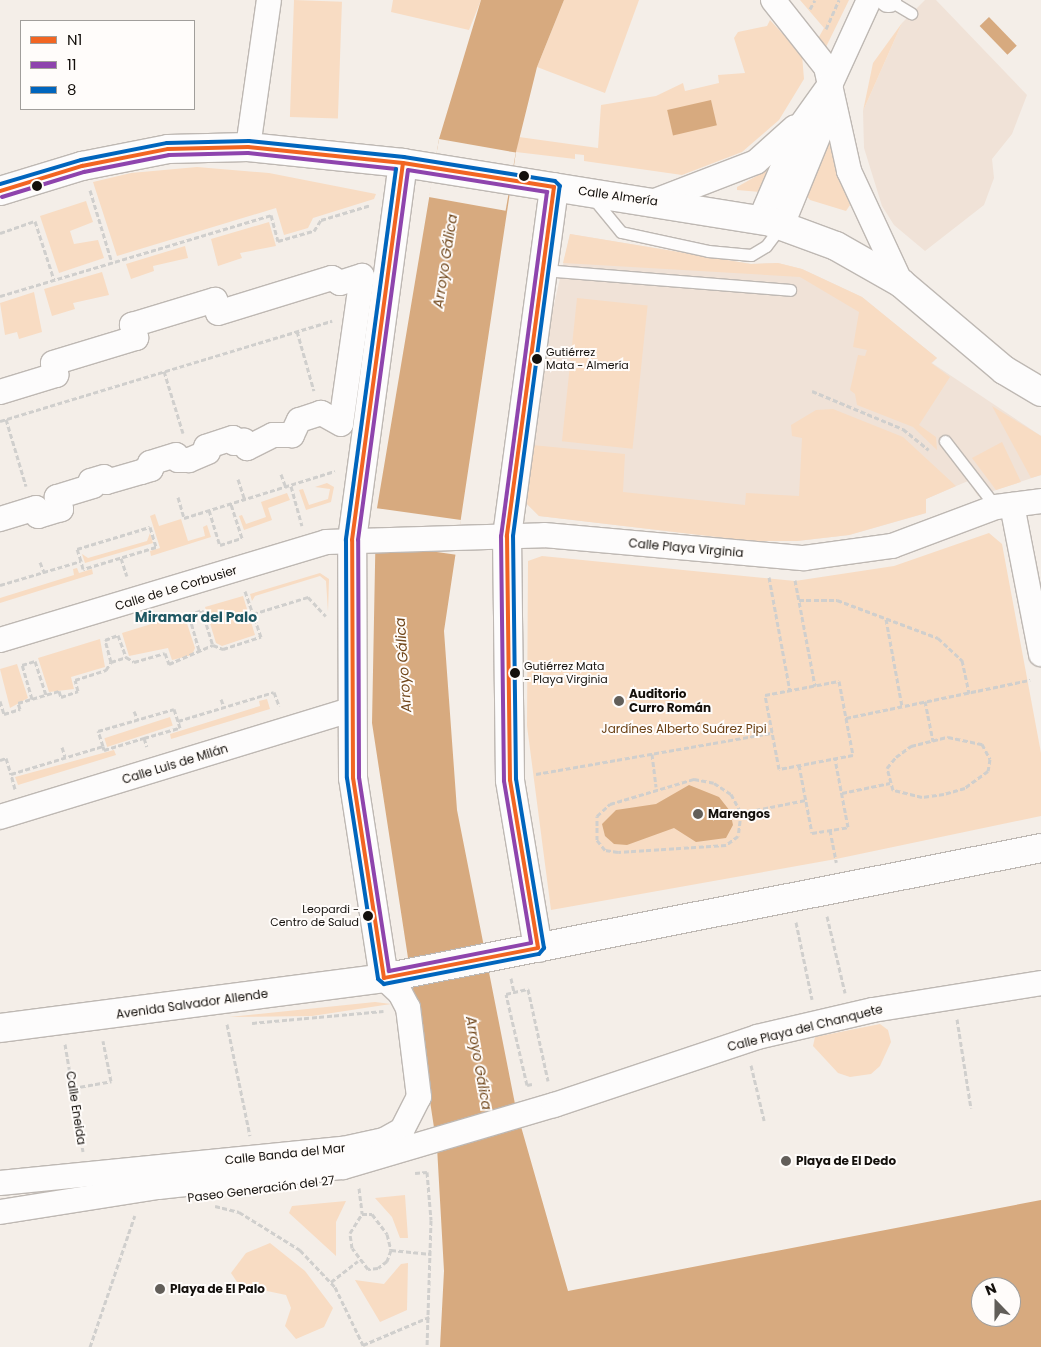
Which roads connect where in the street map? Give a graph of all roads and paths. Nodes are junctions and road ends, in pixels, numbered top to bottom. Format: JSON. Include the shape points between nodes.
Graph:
{"nodes":[{"id":1,"x":269,"y":0,"type":"edge"},
{"id":2,"x":773,"y":0,"type":"edge"},
{"id":3,"x":869,"y":0,"type":"edge"},
{"id":4,"x":889,"y":0,"type":"edge"},
{"id":5,"x":911,"y":13,"type":"dead end"},
{"id":6,"x":831,"y":83,"type":"junction"},
{"id":7,"x":248,"y":147,"type":"junction"},
{"id":8,"x":403,"y":164,"type":"junction"},
{"id":9,"x":82,"y":166,"type":"junction"},
{"id":10,"x":554,"y":186,"type":"junction"},
{"id":11,"x":0,"y":191,"type":"edge"},
{"id":12,"x":586,"y":191,"type":"junction"},
{"id":13,"x":399,"y":196,"type":"junction"},
{"id":14,"x":656,"y":201,"type":"junction"},
{"id":15,"x":771,"y":223,"type":"junction"},
{"id":16,"x":0,"y":232,"type":"edge"},
{"id":17,"x":112,"y":263,"type":"junction"},
{"id":18,"x":543,"y":270,"type":"junction"},
{"id":19,"x":54,"y":280,"type":"junction"},
{"id":20,"x":901,"y":283,"type":"junction"},
{"id":21,"x":790,"y":290,"type":"dead end"},
{"id":22,"x":0,"y":296,"type":"edge"},
{"id":23,"x":357,"y":313,"type":"junction"},
{"id":24,"x":297,"y":331,"type":"junction"},
{"id":25,"x":164,"y":371,"type":"junction"},
{"id":26,"x":812,"y":391,"type":"dead end"},
{"id":27,"x":0,"y":392,"type":"edge"},
{"id":28,"x":1041,"y":392,"type":"edge"},
{"id":29,"x":316,"y":399,"type":"dead end"},
{"id":30,"x":6,"y":419,"type":"junction"},
{"id":31,"x":0,"y":421,"type":"edge"},
{"id":32,"x":185,"y":438,"type":"dead end"},
{"id":33,"x":945,"y":441,"type":"dead end"},
{"id":34,"x":936,"y":456,"type":"dead end"},
{"id":35,"x":341,"y":470,"type":"dead end"},
{"id":36,"x":281,"y":474,"type":"dead end"},
{"id":37,"x":238,"y":479,"type":"dead end"},
{"id":38,"x":26,"y":486,"type":"dead end"},
{"id":39,"x":292,"y":486,"type":"junction"},
{"id":40,"x":286,"y":488,"type":"junction"},
{"id":41,"x":178,"y":498,"type":"dead end"},
{"id":42,"x":245,"y":500,"type":"junction"},
{"id":43,"x":296,"y":501,"type":"dead end"},
{"id":44,"x":1041,"y":501,"type":"edge"},
{"id":45,"x":231,"y":504,"type":"junction"},
{"id":46,"x":1004,"y":506,"type":"junction"},
{"id":47,"x":209,"y":510,"type":"junction"},
{"id":48,"x":0,"y":520,"type":"edge"},
{"id":49,"x":0,"y":527,"type":"edge"},
{"id":50,"x":507,"y":536,"type":"junction"},
{"id":51,"x":358,"y":540,"type":"junction"},
{"id":52,"x":121,"y":558,"type":"junction"},
{"id":53,"x":80,"y":561,"type":"junction"},
{"id":54,"x":40,"y":562,"type":"dead end"},
{"id":55,"x":44,"y":572,"type":"junction"},
{"id":56,"x":127,"y":576,"type":"dead end"},
{"id":57,"x":769,"y":576,"type":"dead end"},
{"id":58,"x":795,"y":576,"type":"dead end"},
{"id":59,"x":0,"y":585,"type":"edge"},
{"id":60,"x":247,"y":595,"type":"dead end"},
{"id":61,"x":799,"y":600,"type":"junction"},
{"id":62,"x":253,"y":614,"type":"junction"},
{"id":63,"x":886,"y":619,"type":"junction"},
{"id":64,"x":351,"y":621,"type":"junction"},
{"id":65,"x":0,"y":640,"type":"edge"},
{"id":66,"x":213,"y":645,"type":"junction"},
{"id":67,"x":199,"y":650,"type":"junction"},
{"id":68,"x":1041,"y":654,"type":"edge"},
{"id":69,"x":26,"y":656,"type":"dead end"},
{"id":70,"x":126,"y":657,"type":"junction"},
{"id":71,"x":112,"y":662,"type":"junction"},
{"id":72,"x":28,"y":664,"type":"junction"},
{"id":73,"x":1030,"y":680,"type":"dead end"},
{"id":74,"x":815,"y":686,"type":"junction"},
{"id":75,"x":790,"y":691,"type":"junction"},
{"id":76,"x":969,"y":693,"type":"junction"},
{"id":77,"x":266,"y":694,"type":"dead end"},
{"id":78,"x":46,"y":695,"type":"junction"},
{"id":79,"x":32,"y":699,"type":"junction"},
{"id":80,"x":220,"y":699,"type":"dead end"},
{"id":81,"x":0,"y":701,"type":"edge"},
{"id":82,"x":925,"y":702,"type":"junction"},
{"id":83,"x":902,"y":706,"type":"junction"},
{"id":84,"x":224,"y":707,"type":"junction"},
{"id":85,"x":350,"y":710,"type":"junction"},
{"id":86,"x":134,"y":712,"type":"dead end"},
{"id":87,"x":846,"y":718,"type":"junction"},
{"id":88,"x":138,"y":720,"type":"junction"},
{"id":89,"x":178,"y":721,"type":"junction"},
{"id":90,"x":772,"y":734,"type":"junction"},
{"id":91,"x":144,"y":738,"type":"dead end"},
{"id":92,"x":933,"y":741,"type":"junction"},
{"id":93,"x":103,"y":746,"type":"junction"},
{"id":94,"x":62,"y":747,"type":"dead end"},
{"id":95,"x":115,"y":747,"type":"dead end"},
{"id":96,"x":652,"y":754,"type":"junction"},
{"id":97,"x":65,"y":758,"type":"junction"},
{"id":98,"x":835,"y":759,"type":"junction"},
{"id":99,"x":0,"y":760,"type":"edge"},
{"id":100,"x":799,"y":765,"type":"junction"},
{"id":101,"x":11,"y":774,"type":"junction"},
{"id":102,"x":528,"y":775,"type":"dead end"},
{"id":103,"x":890,"y":783,"type":"junction"},
{"id":104,"x":14,"y":784,"type":"dead end"},
{"id":105,"x":656,"y":788,"type":"junction"},
{"id":106,"x":842,"y":793,"type":"junction"},
{"id":107,"x":806,"y":800,"type":"junction"},
{"id":108,"x":741,"y":813,"type":"junction"},
{"id":109,"x":0,"y":818,"type":"edge"},
{"id":110,"x":830,"y":830,"type":"junction"},
{"id":111,"x":1041,"y":848,"type":"edge"},
{"id":112,"x":836,"y":862,"type":"dead end"},
{"id":113,"x":825,"y":909,"type":"dead end"},
{"id":114,"x":794,"y":914,"type":"dead end"},
{"id":115,"x":538,"y":948,"type":"junction"},
{"id":116,"x":384,"y":978,"type":"junction"},
{"id":117,"x":511,"y":981,"type":"dead end"},
{"id":118,"x":1041,"y":983,"type":"edge"},
{"id":119,"x":514,"y":992,"type":"junction"},
{"id":120,"x":952,"y":997,"type":"junction"},
{"id":121,"x":850,"y":1015,"type":"junction"},
{"id":122,"x":227,"y":1023,"type":"dead end"},
{"id":123,"x":817,"y":1023,"type":"junction"},
{"id":124,"x":0,"y":1028,"type":"edge"},
{"id":125,"x":102,"y":1035,"type":"dead end"},
{"id":126,"x":65,"y":1041,"type":"dead end"},
{"id":127,"x":745,"y":1041,"type":"junction"},
{"id":128,"x":73,"y":1088,"type":"junction"},
{"id":129,"x":970,"y":1108,"type":"dead end"},
{"id":130,"x":518,"y":1116,"type":"joint"},
{"id":131,"x":764,"y":1120,"type":"dead end"},
{"id":132,"x":255,"y":1157,"type":"junction"},
{"id":133,"x":354,"y":1170,"type":"junction"},
{"id":134,"x":87,"y":1174,"type":"junction"},
{"id":135,"x":408,"y":1174,"type":"dead end"},
{"id":136,"x":0,"y":1183,"type":"edge"},
{"id":137,"x":134,"y":1192,"type":"junction"},
{"id":138,"x":204,"y":1204,"type":"dead end"},
{"id":139,"x":0,"y":1212,"type":"edge"},
{"id":140,"x":362,"y":1214,"type":"junction"},
{"id":141,"x":391,"y":1250,"type":"junction"},
{"id":142,"x":431,"y":1254,"type":"junction"},
{"id":143,"x":358,"y":1261,"type":"junction"},
{"id":144,"x":331,"y":1282,"type":"junction"},
{"id":145,"x":430,"y":1317,"type":"junction"},
{"id":146,"x":364,"y":1346,"type":"edge"},
{"id":147,"x":90,"y":1347,"type":"edge"},
{"id":148,"x":427,"y":1347,"type":"edge"}],
"edges":[{"from":1,"to":7,"type":"street"},
{"from":2,"to":6,"type":"street","via":[[815,52]]},
{"from":3,"to":6,"type":"street"},
{"from":4,"to":5,"type":"lane"},
{"from":6,"to":14,"type":"street","via":[[812,101],[784,141],[756,162]]},
{"from":6,"to":15,"type":"street","via":[[801,126]]},
{"from":6,"to":20,"type":"street","via":[[849,171]]},
{"from":7,"to":8,"type":"main road","name":"Calle Almería"},
{"from":7,"to":9,"type":"main road","name":"Calle Almería","via":[[168,148]]},
{"from":8,"to":10,"type":"main road","name":"Calle Almería"},
{"from":8,"to":13,"type":"main road"},
{"from":9,"to":11,"type":"main road","name":"Calle Almería"},
{"from":9,"to":17,"type":"path"},
{"from":10,"to":12,"type":"main road","name":"Calle Almería"},
{"from":10,"to":18,"type":"main road"},
{"from":12,"to":14,"type":"main road","name":"Calle Almería"},
{"from":12,"to":15,"type":"lane","via":[[621,232],[708,251],[750,256],[766,246]]},
{"from":13,"to":17,"type":"path","via":[[321,220],[314,231],[278,241],[271,215]]},
{"from":13,"to":51,"type":"main road"},
{"from":14,"to":15,"type":"main road","name":"Calle Almería"},
{"from":15,"to":20,"type":"main road","name":"Calle Almería","via":[[854,254]]},
{"from":16,"to":19,"type":"path","via":[[35,221]]},
{"from":17,"to":19,"type":"path"},
{"from":18,"to":21,"type":"lane"},
{"from":18,"to":50,"type":"main road"},
{"from":19,"to":22,"type":"path"},
{"from":20,"to":28,"type":"main road","name":"Calle Almería","via":[[1004,370]]},
{"from":23,"to":24,"type":"path"},
{"from":23,"to":27,"type":"street","via":[[362,276],[340,283],[332,278],[218,313],[215,300],[132,325],[136,338],[52,362],[56,375]]},
{"from":23,"to":48,"type":"street","via":[[341,424],[321,413],[299,420],[292,435],[283,437],[282,432],[255,440],[257,445],[247,448],[244,441],[234,444],[233,438],[206,446],[208,452],[189,460],[178,460],[176,455],[150,464],[152,469],[106,482],[104,477],[91,481],[93,486],[57,497],[61,509],[38,516],[36,508]]},
{"from":24,"to":25,"type":"path"},
{"from":24,"to":29,"type":"path"},
{"from":25,"to":30,"type":"path"},
{"from":25,"to":32,"type":"path"},
{"from":26,"to":34,"type":"path","via":[[903,429]]},
{"from":30,"to":31,"type":"path"},
{"from":30,"to":38,"type":"path"},
{"from":33,"to":46,"type":"lane"},
{"from":35,"to":39,"type":"path"},
{"from":36,"to":40,"type":"path"},
{"from":37,"to":42,"type":"path"},
{"from":39,"to":40,"type":"path"},
{"from":39,"to":43,"type":"path"},
{"from":40,"to":42,"type":"path"},
{"from":41,"to":47,"type":"path","via":[[184,518]]},
{"from":42,"to":45,"type":"path"},
{"from":44,"to":46,"type":"street","name":"Calle Playa Virginia"},
{"from":45,"to":47,"type":"path"},
{"from":45,"to":47,"type":"path","via":[[242,538],[230,543],[220,545]]},
{"from":46,"to":50,"type":"street","name":"Calle Playa Virginia","via":[[892,546],[804,558]]},
{"from":46,"to":68,"type":"street"},
{"from":48,"to":49,"type":"street"},
{"from":50,"to":51,"type":"street","name":"Calle Playa Virginia"},
{"from":50,"to":115,"type":"main road","via":[[510,780]]},
{"from":51,"to":64,"type":"main road"},
{"from":51,"to":65,"type":"street","name":"Calle de Le Corbusier","via":[[326,542]]},
{"from":52,"to":53,"type":"path","via":[[83,569]]},
{"from":52,"to":53,"type":"path","via":[[156,547],[150,527],[77,549]]},
{"from":52,"to":56,"type":"path"},
{"from":53,"to":55,"type":"path"},
{"from":54,"to":55,"type":"path"},
{"from":55,"to":59,"type":"path"},
{"from":57,"to":75,"type":"path"},
{"from":58,"to":61,"type":"path"},
{"from":60,"to":62,"type":"path"},
{"from":61,"to":63,"type":"path","via":[[837,600]]},
{"from":61,"to":74,"type":"path"},
{"from":62,"to":64,"type":"path","via":[[308,597],[330,620]]},
{"from":62,"to":66,"type":"path","via":[[261,637],[223,649]]},
{"from":63,"to":76,"type":"path","via":[[938,638],[962,660]]},
{"from":63,"to":83,"type":"path"},
{"from":64,"to":85,"type":"main road"},
{"from":66,"to":67,"type":"path"},
{"from":66,"to":67,"type":"path","via":[[202,610],[189,615]]},
{"from":67,"to":70,"type":"path","via":[[193,658],[169,664],[165,652],[134,662]]},
{"from":69,"to":72,"type":"path"},
{"from":70,"to":71,"type":"path"},
{"from":70,"to":71,"type":"path","via":[[118,636],[105,640]]},
{"from":71,"to":78,"type":"path","via":[[106,670],[75,680],[78,691],[61,697],[59,691]]},
{"from":72,"to":78,"type":"path","via":[[35,661]]},
{"from":72,"to":79,"type":"path","via":[[22,665]]},
{"from":73,"to":76,"type":"path"},
{"from":74,"to":75,"type":"path"},
{"from":74,"to":87,"type":"path","via":[[839,682]]},
{"from":75,"to":90,"type":"path","via":[[765,696]]},
{"from":76,"to":82,"type":"path"},
{"from":77,"to":84,"type":"path"},
{"from":78,"to":79,"type":"path"},
{"from":79,"to":81,"type":"path","via":[[4,714]]},
{"from":80,"to":84,"type":"path"},
{"from":82,"to":83,"type":"path"},
{"from":82,"to":92,"type":"path"},
{"from":83,"to":87,"type":"path"},
{"from":84,"to":89,"type":"path"},
{"from":85,"to":109,"type":"street","name":"Calle Luis de Milán"},
{"from":85,"to":116,"type":"main road","via":[[353,778]]},
{"from":86,"to":88,"type":"path"},
{"from":87,"to":98,"type":"path","via":[[853,755]]},
{"from":88,"to":89,"type":"path","via":[[174,708]]},
{"from":88,"to":93,"type":"path","via":[[98,731]]},
{"from":89,"to":91,"type":"path","via":[[180,728]]},
{"from":90,"to":96,"type":"path"},
{"from":90,"to":100,"type":"path","via":[[779,769]]},
{"from":92,"to":103,"type":"path","via":[[896,757],[887,768]]},
{"from":92,"to":103,"type":"path","via":[[948,737],[982,744],[990,759],[988,771],[965,788],[922,797],[893,790]]},
{"from":93,"to":95,"type":"path","via":[[104,750]]},
{"from":93,"to":97,"type":"path"},
{"from":94,"to":97,"type":"path"},
{"from":96,"to":102,"type":"path"},
{"from":96,"to":105,"type":"path"},
{"from":97,"to":101,"type":"path"},
{"from":98,"to":100,"type":"path"},
{"from":98,"to":106,"type":"path"},
{"from":99,"to":101,"type":"path","via":[[6,758]]},
{"from":100,"to":107,"type":"path"},
{"from":101,"to":104,"type":"path"},
{"from":103,"to":106,"type":"path"},
{"from":105,"to":108,"type":"path","via":[[694,779],[714,783],[731,794]]},
{"from":105,"to":108,"type":"path","via":[[610,804],[597,816],[594,828],[605,850],[726,845],[738,836]]},
{"from":106,"to":110,"type":"path","via":[[848,826]]},
{"from":107,"to":108,"type":"path"},
{"from":107,"to":110,"type":"path","via":[[812,834]]},
{"from":110,"to":112,"type":"path"},
{"from":111,"to":115,"type":"main road","name":"Avenida Salvador Allende"},
{"from":113,"to":121,"type":"path"},
{"from":114,"to":123,"type":"path"},
{"from":115,"to":116,"type":"main road","name":"Avenida Salvador Allende"},
{"from":116,"to":124,"type":"main road","name":"Avenida Salvador Allende"},
{"from":116,"to":132,"type":"street","name":"Calle Banda del Mar","via":[[400,993],[411,1022],[419,1097],[406,1123],[384,1140],[367,1146]]},
{"from":117,"to":119,"type":"path"},
{"from":118,"to":120,"type":"street","name":"Calle Playa del Chanquete"},
{"from":119,"to":119,"type":"path","via":[[528,989],[548,1080],[527,1085],[506,994]]},
{"from":120,"to":121,"type":"street","name":"Calle Playa del Chanquete"},
{"from":120,"to":129,"type":"path"},
{"from":121,"to":123,"type":"street","name":"Calle Playa del Chanquete"},
{"from":122,"to":132,"type":"path"},
{"from":123,"to":127,"type":"street","name":"Calle Playa del Chanquete"},
{"from":125,"to":128,"type":"path","via":[[111,1081]]},
{"from":126,"to":128,"type":"path","name":"Calle Eneida"},
{"from":127,"to":130,"type":"street","name":"Calle Playa del Chanquete"},
{"from":127,"to":131,"type":"path"},
{"from":128,"to":134,"type":"path","name":"Calle Eneida"},
{"from":130,"to":133,"type":"street","name":"Calle Banda del Mar","via":[[435,1140]]},
{"from":132,"to":134,"type":"street","name":"Calle Banda del Mar"},
{"from":133,"to":137,"type":"street","name":"Calle Banda del Mar"},
{"from":133,"to":140,"type":"path"},
{"from":134,"to":136,"type":"street","name":"Calle Banda del Mar"},
{"from":135,"to":142,"type":"path","via":[[427,1172]]},
{"from":137,"to":139,"type":"street","name":"Calle Banda del Mar"},
{"from":137,"to":147,"type":"path","via":[[136,1211]]},
{"from":138,"to":144,"type":"path","name":"Paseo Generación del 27","via":[[239,1212],[281,1236]]},
{"from":140,"to":141,"type":"path","via":[[372,1214],[380,1222]]},
{"from":140,"to":143,"type":"path","via":[[350,1233]]},
{"from":141,"to":142,"type":"path"},
{"from":141,"to":143,"type":"path","via":[[387,1261],[378,1268],[368,1269]]},
{"from":142,"to":145,"type":"path"},
{"from":143,"to":144,"type":"path"},
{"from":144,"to":146,"type":"path","name":"Paseo Generación del 27"},
{"from":145,"to":146,"type":"path"},
{"from":145,"to":148,"type":"path"}]}
